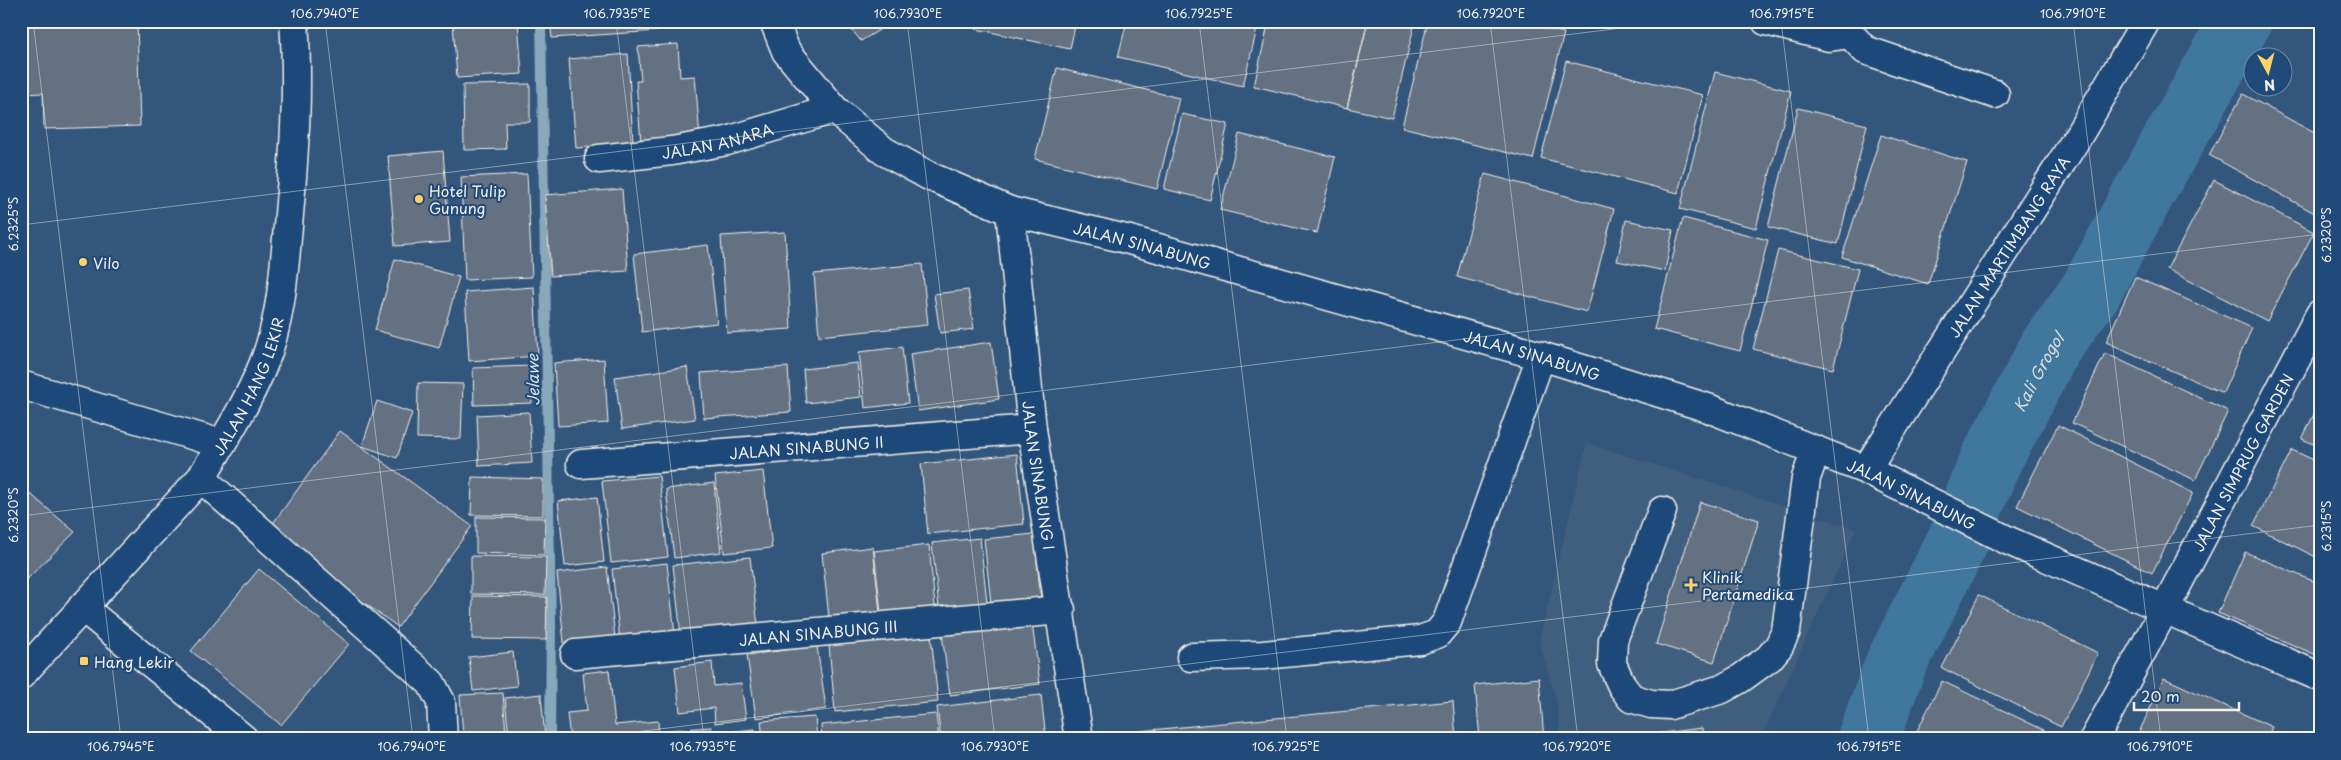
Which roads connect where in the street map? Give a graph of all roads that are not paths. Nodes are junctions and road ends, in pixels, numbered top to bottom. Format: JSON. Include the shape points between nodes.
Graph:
{"nodes":[{"id":1,"x":294,"y":21,"type":"edge"},
{"id":2,"x":774,"y":21,"type":"edge"},
{"id":3,"x":1766,"y":21,"type":"edge"},
{"id":4,"x":2146,"y":21,"type":"edge"},
{"id":5,"x":1857,"y":28,"type":"edge"},
{"id":6,"x":1995,"y":94,"type":"dead end"},
{"id":7,"x":834,"y":109,"type":"junction"},
{"id":8,"x":599,"y":159,"type":"dead end"},
{"id":9,"x":1010,"y":211,"type":"junction"},
{"id":10,"x":2320,"y":314,"type":"edge"},
{"id":11,"x":1541,"y":356,"type":"junction"},
{"id":12,"x":21,"y":385,"type":"edge"},
{"id":13,"x":1032,"y":428,"type":"junction"},
{"id":14,"x":222,"y":444,"type":"junction"},
{"id":15,"x":1816,"y":450,"type":"junction"},
{"id":16,"x":581,"y":464,"type":"dead end"},
{"id":17,"x":1866,"y":470,"type":"junction"},
{"id":18,"x":201,"y":478,"type":"junction"},
{"id":19,"x":1662,"y":511,"type":"dead end"},
{"id":20,"x":82,"y":608,"type":"junction"},
{"id":21,"x":2163,"y":609,"type":"junction"},
{"id":22,"x":1061,"y":610,"type":"junction"},
{"id":23,"x":575,"y":654,"type":"dead end"},
{"id":24,"x":1191,"y":657,"type":"dead end"},
{"id":25,"x":21,"y":675,"type":"edge"},
{"id":26,"x":2320,"y":677,"type":"edge"},
{"id":27,"x":244,"y":739,"type":"edge"},
{"id":28,"x":443,"y":739,"type":"edge"},
{"id":29,"x":1079,"y":739,"type":"edge"},
{"id":30,"x":2094,"y":739,"type":"edge"}],
"edges":[{"from":1,"to":14,"type":"street","name":"JALAN HANG LEKIR","via":[[297,58],[292,184],[276,323],[264,364]]},
{"from":2,"to":7,"type":"street","name":"JALAN SINABUNG","via":[[786,51]]},
{"from":3,"to":5,"type":"street","via":[[1829,37]]},
{"from":4,"to":17,"type":"street","name":"JALAN MARTIMBANG RAYA","via":[[2077,138]]},
{"from":5,"to":6,"type":"street","via":[[1865,50]]},
{"from":7,"to":8,"type":"street","name":"JALAN ANARA","via":[[727,141]]},
{"from":7,"to":9,"type":"street","name":"JALAN SINABUNG","via":[[884,152],[928,176]]},
{"from":9,"to":11,"type":"street","name":"JALAN SINABUNG","via":[[1126,239]]},
{"from":9,"to":13,"type":"street","name":"JALAN SINABUNG I"},
{"from":10,"to":21,"type":"street","name":"JALAN SIMPRUG GARDEN"},
{"from":11,"to":15,"type":"street","name":"JALAN SINABUNG","via":[[1708,408]]},
{"from":11,"to":24,"type":"street","via":[[1447,622],[1437,634],[1420,640],[1273,654]]},
{"from":12,"to":14,"type":"street"},
{"from":13,"to":16,"type":"street","name":"JALAN SINABUNG II"},
{"from":13,"to":22,"type":"street","name":"JALAN SINABUNG I"},
{"from":14,"to":18,"type":"street","name":"JALAN HANG LEKIR"},
{"from":15,"to":17,"type":"street","name":"JALAN SINABUNG"},
{"from":15,"to":19,"type":"street","via":[[1806,478],[1786,630],[1779,646],[1740,679],[1704,696],[1670,705],[1631,698],[1612,664],[1613,640]]},
{"from":17,"to":21,"type":"street","name":"JALAN SINABUNG","via":[[2009,541]]},
{"from":18,"to":20,"type":"street","name":"JALAN HANG LEKIR"},
{"from":18,"to":28,"type":"street","via":[[431,683],[441,702]]},
{"from":20,"to":25,"type":"street","name":"JALAN HANG LEKIR"},
{"from":20,"to":27,"type":"street"},
{"from":21,"to":26,"type":"street","name":"JALAN SINABUNG"},
{"from":21,"to":30,"type":"street","name":"JALAN SIMPRUG GARDEN"},
{"from":22,"to":23,"type":"street","name":"JALAN SINABUNG III"},
{"from":22,"to":29,"type":"street","name":"JALAN SINABUNG I"}]}
